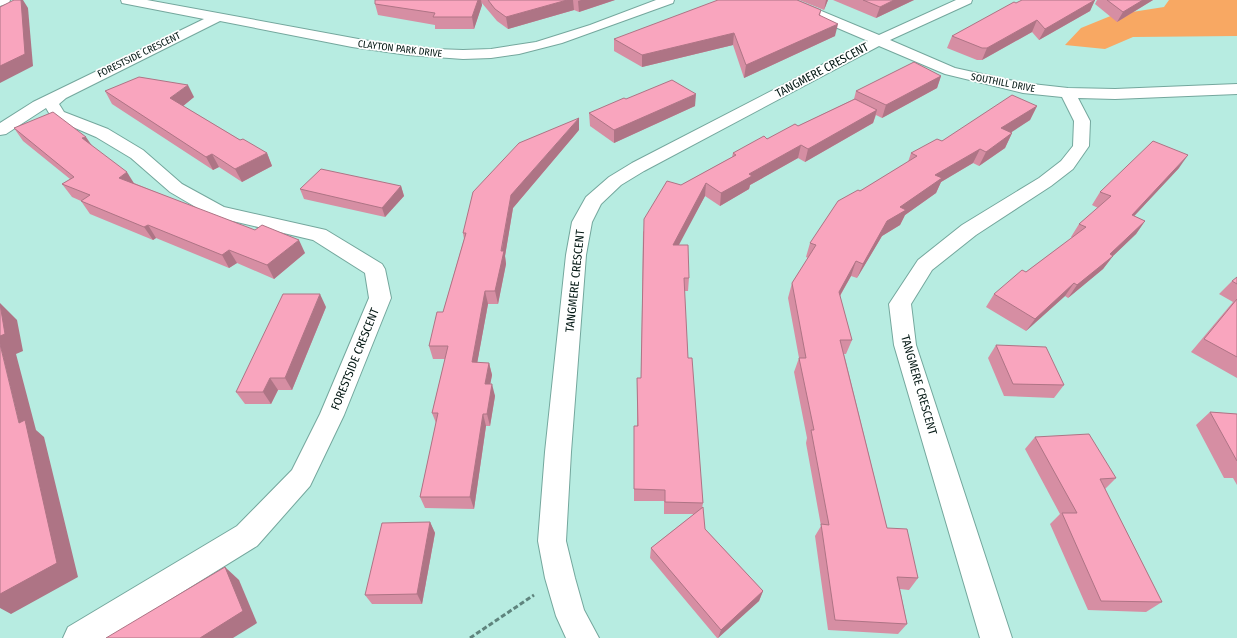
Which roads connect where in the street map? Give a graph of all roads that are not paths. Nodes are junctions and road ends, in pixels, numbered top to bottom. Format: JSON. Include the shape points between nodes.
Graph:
{"nodes":[{"id":1,"x":4,"y":0,"type":"edge"},
{"id":2,"x":127,"y":0,"type":"edge"},
{"id":3,"x":665,"y":0,"type":"edge"},
{"id":4,"x":784,"y":0,"type":"edge"},
{"id":5,"x":966,"y":0,"type":"edge"},
{"id":6,"x":0,"y":2,"type":"edge"},
{"id":7,"x":218,"y":17,"type":"junction"},
{"id":8,"x":878,"y":40,"type":"junction"},
{"id":9,"x":1237,"y":89,"type":"edge"},
{"id":10,"x":1068,"y":93,"type":"junction"},
{"id":11,"x":61,"y":94,"type":"junction"},
{"id":12,"x":0,"y":130,"type":"edge"},
{"id":13,"x":79,"y":638,"type":"edge"},
{"id":14,"x":583,"y":638,"type":"edge"},
{"id":15,"x":996,"y":638,"type":"edge"}],
"edges":[{"from":1,"to":6,"type":"street"},
{"from":2,"to":7,"type":"street","name":"CLAYTON PARK DRIVE"},
{"from":3,"to":7,"type":"street","name":"CLAYTON PARK DRIVE","via":[[575,36],[520,50],[465,55],[420,53],[358,44]]},
{"from":4,"to":8,"type":"street","name":"SOUTHILL DRIVE"},
{"from":5,"to":8,"type":"street","name":"TANGMERE CRESCENT"},
{"from":7,"to":11,"type":"street","name":"FORESTSIDE CRESCENT"},
{"from":8,"to":10,"type":"street","name":"SOUTHILL DRIVE","via":[[950,71],[1023,88]]},
{"from":8,"to":14,"type":"street","name":"TANGMERE CRESCENT","via":[[615,181],[593,201],[582,222],[576,255],[552,541],[571,616]]},
{"from":9,"to":10,"type":"street","name":"SOUTHILL DRIVE","via":[[1115,94]]},
{"from":10,"to":15,"type":"street","name":"TANGMERE CRESCENT","via":[[1082,121],[1081,146],[1067,165],[970,230],[925,265],[900,304],[905,345]]},
{"from":11,"to":12,"type":"street","name":"FORESTSIDE CRESCENT"},
{"from":11,"to":13,"type":"street","name":"FORESTSIDE CRESCENT","via":[[51,103],[58,115],[102,133],[137,154],[176,188],[218,212],[319,235],[375,269],[380,298],[332,415],[301,478],[247,536]]}]}
